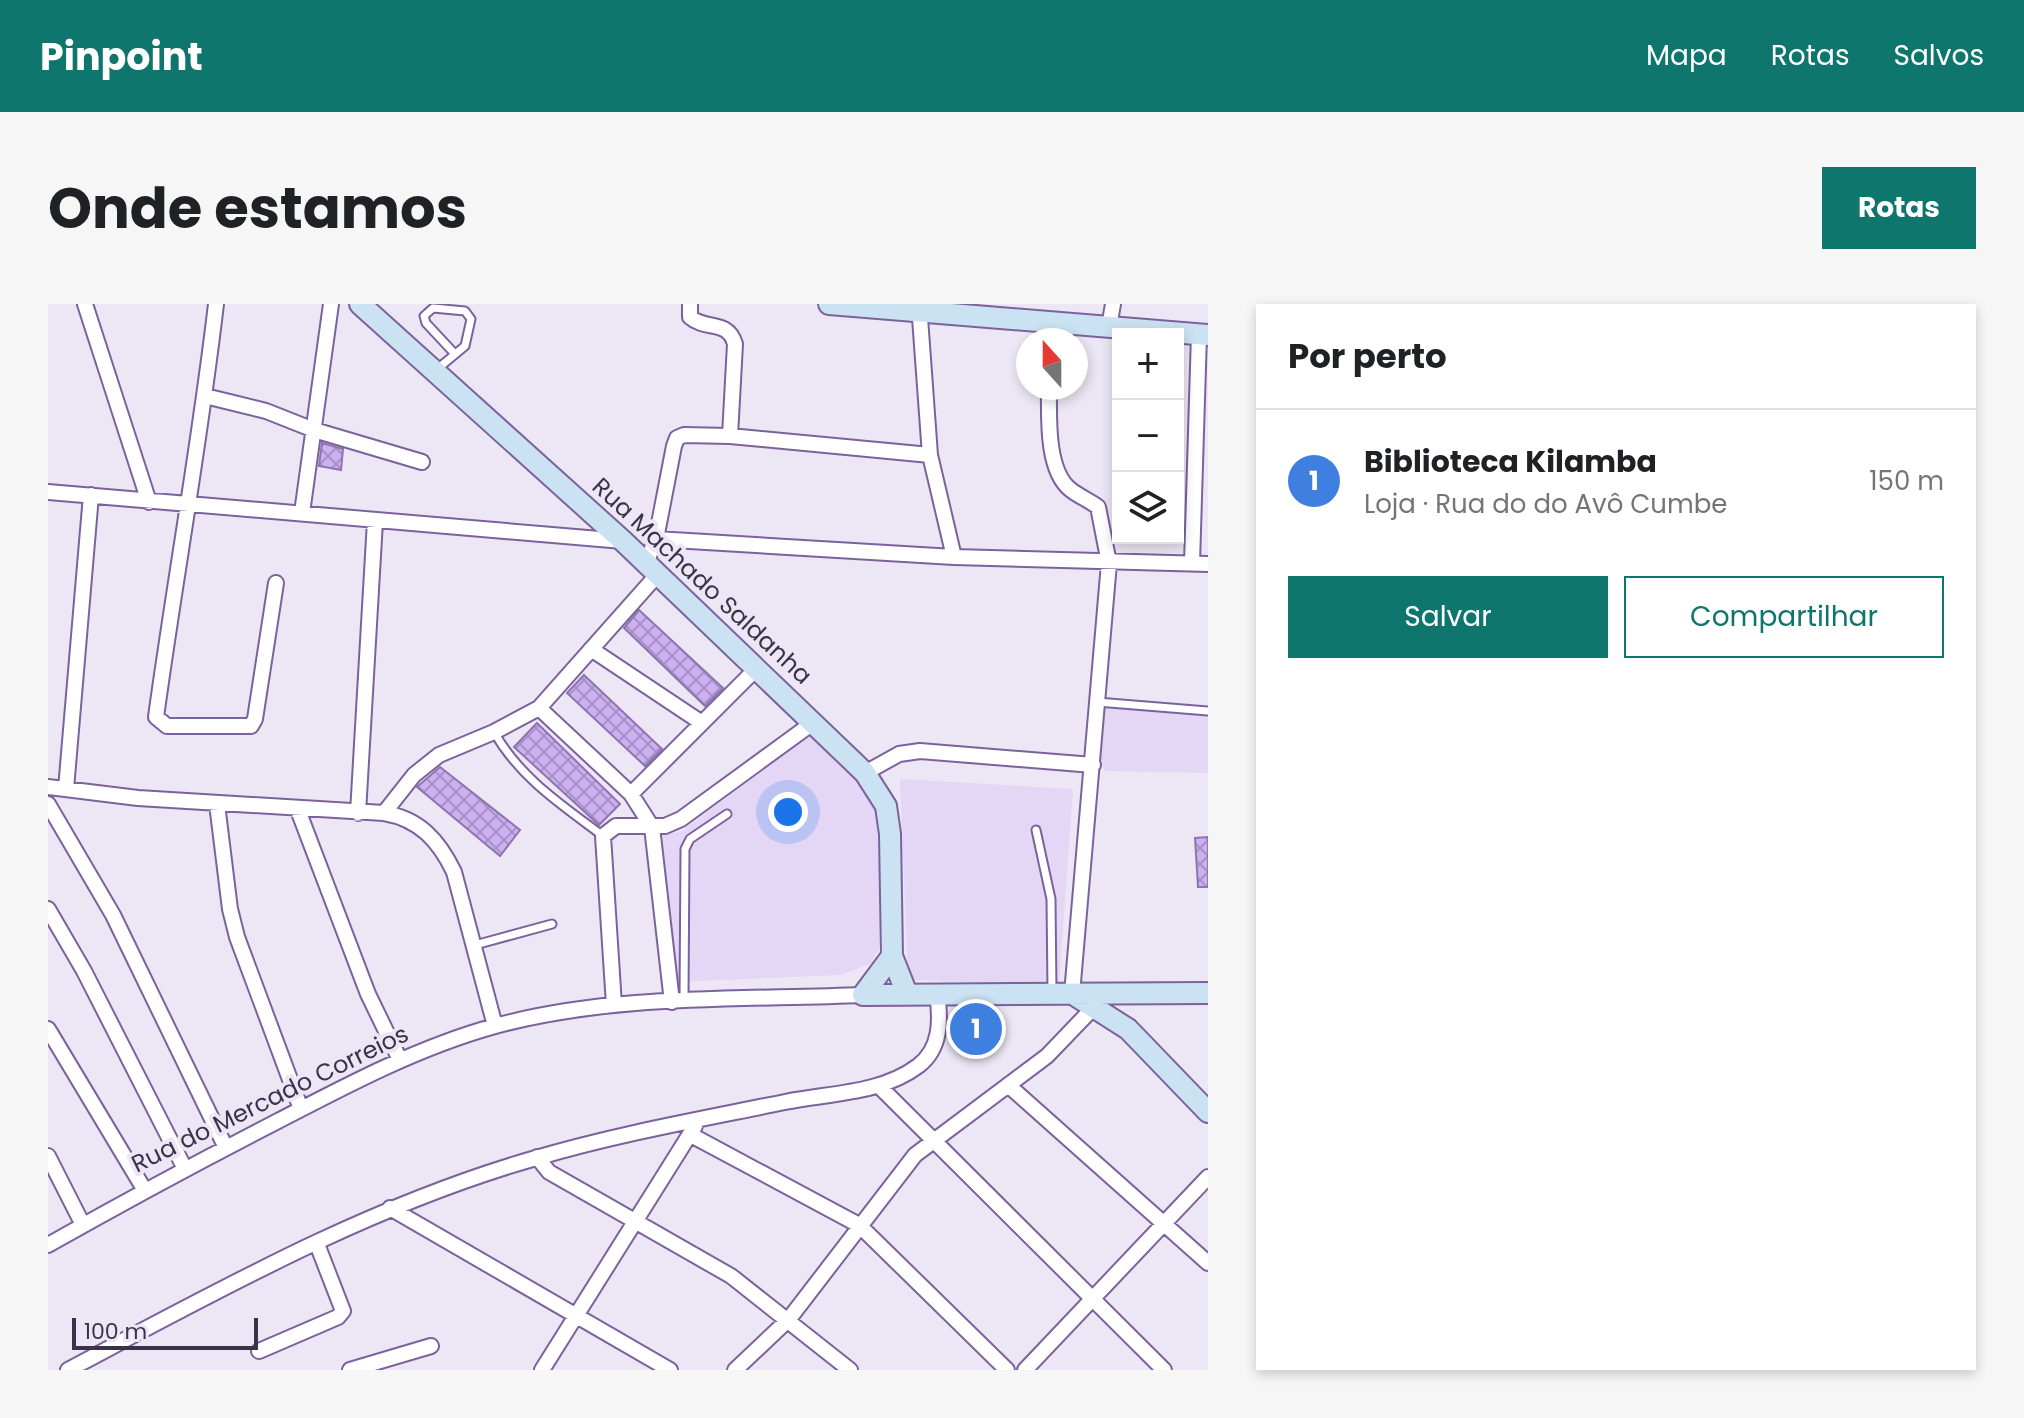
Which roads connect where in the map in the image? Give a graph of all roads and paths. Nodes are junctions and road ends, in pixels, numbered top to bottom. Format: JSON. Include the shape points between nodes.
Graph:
{"nodes":[{"id":1,"x":85,"y":304,"type":"edge"},
{"id":2,"x":216,"y":304,"type":"edge"},
{"id":3,"x":331,"y":304,"type":"edge"},
{"id":4,"x":690,"y":304,"type":"edge"},
{"id":5,"x":829,"y":304,"type":"edge"},
{"id":6,"x":1113,"y":304,"type":"edge"},
{"id":7,"x":362,"y":305,"type":"edge"},
{"id":8,"x":919,"y":307,"type":"edge"},
{"id":9,"x":1021,"y":312,"type":"edge"},
{"id":10,"x":1109,"y":327,"type":"junction"},
{"id":11,"x":1045,"y":328,"type":"edge"},
{"id":12,"x":1088,"y":328,"type":"edge"},
{"id":13,"x":1204,"y":335,"type":"edge"},
{"id":14,"x":454,"y":353,"type":"junction"},
{"id":15,"x":435,"y":372,"type":"junction"},
{"id":16,"x":205,"y":396,"type":"junction"},
{"id":17,"x":1050,"y":400,"type":"edge"},
{"id":18,"x":314,"y":430,"type":"junction"},
{"id":19,"x":730,"y":436,"type":"junction"},
{"id":20,"x":930,"y":455,"type":"junction"},
{"id":21,"x":422,"y":462,"type":"dead end"},
{"id":22,"x":48,"y":492,"type":"edge"},
{"id":23,"x":91,"y":495,"type":"junction"},
{"id":24,"x":149,"y":502,"type":"junction"},
{"id":25,"x":186,"y":505,"type":"junction"},
{"id":26,"x":302,"y":513,"type":"junction"},
{"id":27,"x":375,"y":521,"type":"junction"},
{"id":28,"x":656,"y":539,"type":"junction"},
{"id":29,"x":623,"y":541,"type":"junction"},
{"id":30,"x":954,"y":557,"type":"junction"},
{"id":31,"x":1109,"y":563,"type":"junction"},
{"id":32,"x":1192,"y":563,"type":"junction"},
{"id":33,"x":1208,"y":564,"type":"edge"},
{"id":34,"x":652,"y":568,"type":"junction"},
{"id":35,"x":276,"y":583,"type":"dead end"},
{"id":36,"x":591,"y":649,"type":"junction"},
{"id":37,"x":757,"y":668,"type":"junction"},
{"id":38,"x":1097,"y":702,"type":"junction"},
{"id":39,"x":539,"y":708,"type":"junction"},
{"id":40,"x":1208,"y":711,"type":"edge"},
{"id":41,"x":814,"y":722,"type":"junction"},
{"id":42,"x":702,"y":723,"type":"junction"},
{"id":43,"x":494,"y":732,"type":"junction"},
{"id":44,"x":1093,"y":765,"type":"junction"},
{"id":45,"x":865,"y":773,"type":"junction"},
{"id":46,"x":48,"y":787,"type":"edge"},
{"id":47,"x":66,"y":789,"type":"junction"},
{"id":48,"x":631,"y":794,"type":"junction"},
{"id":49,"x":48,"y":804,"type":"edge"},
{"id":50,"x":217,"y":804,"type":"junction"},
{"id":51,"x":298,"y":810,"type":"junction"},
{"id":52,"x":358,"y":813,"type":"junction"},
{"id":53,"x":384,"y":813,"type":"junction"},
{"id":54,"x":727,"y":814,"type":"dead end"},
{"id":55,"x":652,"y":827,"type":"junction"},
{"id":56,"x":1036,"y":830,"type":"dead end"},
{"id":57,"x":603,"y":836,"type":"junction"},
{"id":58,"x":48,"y":909,"type":"edge"},
{"id":59,"x":552,"y":924,"type":"dead end"},
{"id":60,"x":475,"y":945,"type":"junction"},
{"id":61,"x":892,"y":956,"type":"junction"},
{"id":62,"x":1208,"y":993,"type":"edge"},
{"id":63,"x":907,"y":994,"type":"junction"},
{"id":64,"x":937,"y":994,"type":"junction"},
{"id":65,"x":1062,"y":994,"type":"junction"},
{"id":66,"x":1143,"y":994,"type":"junction"},
{"id":67,"x":863,"y":995,"type":"junction"},
{"id":68,"x":678,"y":1002,"type":"junction"},
{"id":69,"x":614,"y":1005,"type":"junction"},
{"id":70,"x":1095,"y":1006,"type":"junction"},
{"id":71,"x":495,"y":1026,"type":"junction"},
{"id":72,"x":48,"y":1029,"type":"edge"},
{"id":73,"x":1128,"y":1029,"type":"junction"},
{"id":74,"x":400,"y":1060,"type":"junction"},
{"id":75,"x":1008,"y":1085,"type":"junction"},
{"id":76,"x":879,"y":1086,"type":"junction"},
{"id":77,"x":301,"y":1109,"type":"junction"},
{"id":78,"x":1208,"y":1112,"type":"edge"},
{"id":79,"x":694,"y":1128,"type":"junction"},
{"id":80,"x":932,"y":1141,"type":"junction"},
{"id":81,"x":226,"y":1148,"type":"junction"},
{"id":82,"x":48,"y":1156,"type":"edge"},
{"id":83,"x":537,"y":1157,"type":"junction"},
{"id":84,"x":185,"y":1169,"type":"junction"},
{"id":85,"x":1208,"y":1177,"type":"edge"},
{"id":86,"x":144,"y":1189,"type":"junction"},
{"id":87,"x":390,"y":1208,"type":"junction"},
{"id":88,"x":638,"y":1222,"type":"junction"},
{"id":89,"x":1163,"y":1223,"type":"junction"},
{"id":90,"x":83,"y":1225,"type":"junction"},
{"id":91,"x":859,"y":1225,"type":"junction"},
{"id":92,"x":317,"y":1244,"type":"junction"},
{"id":93,"x":48,"y":1245,"type":"edge"},
{"id":94,"x":1208,"y":1263,"type":"edge"},
{"id":95,"x":1091,"y":1298,"type":"junction"},
{"id":96,"x":579,"y":1316,"type":"junction"},
{"id":97,"x":789,"y":1319,"type":"junction"},
{"id":98,"x":431,"y":1346,"type":"dead end"},
{"id":99,"x":259,"y":1351,"type":"dead end"},
{"id":100,"x":68,"y":1370,"type":"edge"},
{"id":101,"x":350,"y":1370,"type":"edge"},
{"id":102,"x":542,"y":1370,"type":"edge"},
{"id":103,"x":670,"y":1370,"type":"edge"},
{"id":104,"x":735,"y":1370,"type":"edge"},
{"id":105,"x":850,"y":1370,"type":"edge"},
{"id":106,"x":1007,"y":1370,"type":"edge"},
{"id":107,"x":1025,"y":1370,"type":"edge"},
{"id":108,"x":1164,"y":1370,"type":"edge"}],
"edges":[{"from":1,"to":24,"type":"street"},
{"from":2,"to":16,"type":"street"},
{"from":3,"to":18,"type":"street"},
{"from":4,"to":19,"type":"street","via":[[695,322],[732,333]]},
{"from":5,"to":8,"type":"street"},
{"from":6,"to":10,"type":"street"},
{"from":7,"to":15,"type":"street","name":"Rua Machado Saldanha"},
{"from":8,"to":9,"type":"street"},
{"from":8,"to":20,"type":"street"},
{"from":9,"to":11,"type":"street"},
{"from":10,"to":12,"type":"street"},
{"from":10,"to":13,"type":"street"},
{"from":13,"to":32,"type":"street"},
{"from":14,"to":14,"type":"lane","via":[[465,346],[469,314],[433,308],[424,316],[426,323]]},
{"from":14,"to":15,"type":"lane"},
{"from":15,"to":29,"type":"street","name":"Rua Machado Saldanha"},
{"from":16,"to":18,"type":"street"},
{"from":16,"to":25,"type":"street"},
{"from":17,"to":31,"type":"street","via":[[1059,476],[1098,507]]},
{"from":18,"to":21,"type":"street"},
{"from":18,"to":26,"type":"street"},
{"from":19,"to":20,"type":"street"},
{"from":19,"to":28,"type":"street","via":[[677,438]]},
{"from":20,"to":30,"type":"street"},
{"from":22,"to":23,"type":"street"},
{"from":23,"to":24,"type":"street"},
{"from":23,"to":47,"type":"street"},
{"from":24,"to":25,"type":"street"},
{"from":25,"to":26,"type":"street"},
{"from":25,"to":35,"type":"street","via":[[156,717],[160,723],[251,726]]},
{"from":26,"to":27,"type":"street"},
{"from":27,"to":29,"type":"street"},
{"from":27,"to":52,"type":"street"},
{"from":28,"to":30,"type":"street"},
{"from":28,"to":34,"type":"street"},
{"from":29,"to":34,"type":"street","name":"Rua Machado Saldanha"},
{"from":30,"to":31,"type":"street"},
{"from":31,"to":32,"type":"street"},
{"from":31,"to":38,"type":"street"},
{"from":32,"to":33,"type":"street"},
{"from":34,"to":36,"type":"street"},
{"from":34,"to":37,"type":"street","name":"Rua Machado Saldanha"},
{"from":36,"to":39,"type":"street"},
{"from":36,"to":42,"type":"street"},
{"from":37,"to":41,"type":"street","name":"Rua Machado Saldanha"},
{"from":37,"to":42,"type":"street"},
{"from":38,"to":40,"type":"lane"},
{"from":38,"to":44,"type":"street"},
{"from":39,"to":43,"type":"street"},
{"from":39,"to":48,"type":"street"},
{"from":41,"to":45,"type":"street","name":"Rua Machado Saldanha"},
{"from":41,"to":55,"type":"street","via":[[681,819]]},
{"from":42,"to":48,"type":"street"},
{"from":43,"to":53,"type":"street","via":[[439,755],[414,775]]},
{"from":43,"to":57,"type":"lane","via":[[531,781]]},
{"from":44,"to":45,"type":"street","via":[[920,751],[899,754]]},
{"from":44,"to":65,"type":"street"},
{"from":45,"to":61,"type":"street","name":"Rua Machado Saldanha","via":[[886,806]]},
{"from":46,"to":47,"type":"street"},
{"from":47,"to":50,"type":"street"},
{"from":48,"to":55,"type":"street"},
{"from":49,"to":81,"type":"street","via":[[113,915]]},
{"from":50,"to":51,"type":"street"},
{"from":50,"to":77,"type":"street","via":[[237,937]]},
{"from":51,"to":52,"type":"street"},
{"from":51,"to":74,"type":"street","via":[[368,994]]},
{"from":52,"to":53,"type":"street"},
{"from":53,"to":60,"type":"street","via":[[417,823],[444,851]]},
{"from":54,"to":68,"type":"lane","via":[[690,839],[685,849],[687,932]]},
{"from":55,"to":57,"type":"street","via":[[632,823]]},
{"from":55,"to":68,"type":"street"},
{"from":56,"to":65,"type":"lane","via":[[1051,899]]},
{"from":57,"to":69,"type":"street"},
{"from":58,"to":84,"type":"street"},
{"from":59,"to":60,"type":"lane"},
{"from":60,"to":71,"type":"street"},
{"from":61,"to":63,"type":"street","name":"Rua Machado Saldanha"},
{"from":61,"to":67,"type":"street"},
{"from":62,"to":66,"type":"street","name":"Rua do Mercado Correios"},
{"from":63,"to":64,"type":"street","name":"Rua do Mercado Correios"},
{"from":63,"to":67,"type":"street","name":"Rua do Mercado Correios"},
{"from":64,"to":65,"type":"street","name":"Rua do Mercado Correios"},
{"from":64,"to":76,"type":"street","via":[[941,1021],[936,1042],[922,1064]]},
{"from":65,"to":66,"type":"street","name":"Rua do Mercado Correios"},
{"from":65,"to":70,"type":"street"},
{"from":66,"to":73,"type":"street","via":[[1132,1005]]},
{"from":67,"to":68,"type":"street","name":"Rua do Mercado Correios"},
{"from":68,"to":69,"type":"street","name":"Rua do Mercado Correios"},
{"from":69,"to":71,"type":"street","name":"Rua do Mercado Correios"},
{"from":70,"to":73,"type":"street"},
{"from":70,"to":75,"type":"street","via":[[1047,1056]]},
{"from":71,"to":74,"type":"street","name":"Rua do Mercado Correios"},
{"from":72,"to":86,"type":"street"},
{"from":73,"to":78,"type":"street"},
{"from":74,"to":77,"type":"street","name":"Rua do Mercado Correios"},
{"from":75,"to":80,"type":"street"},
{"from":75,"to":89,"type":"street"},
{"from":76,"to":79,"type":"street"},
{"from":76,"to":80,"type":"street"},
{"from":77,"to":81,"type":"street","name":"Rua do Mercado Correios"},
{"from":79,"to":83,"type":"street"},
{"from":79,"to":88,"type":"street"},
{"from":79,"to":91,"type":"street"},
{"from":80,"to":91,"type":"street","via":[[896,1176]]},
{"from":80,"to":95,"type":"street"},
{"from":81,"to":84,"type":"street","name":"Rua do Mercado Correios"},
{"from":82,"to":90,"type":"street"},
{"from":83,"to":87,"type":"street"},
{"from":83,"to":88,"type":"street","via":[[549,1172]]},
{"from":84,"to":86,"type":"street","name":"Rua do Mercado Correios"},
{"from":85,"to":89,"type":"street"},
{"from":86,"to":90,"type":"street","name":"Rua do Mercado Correios"},
{"from":87,"to":92,"type":"street"},
{"from":87,"to":96,"type":"street"},
{"from":88,"to":96,"type":"street"},
{"from":88,"to":97,"type":"street","via":[[731,1276]]},
{"from":89,"to":94,"type":"street"},
{"from":89,"to":95,"type":"street"},
{"from":90,"to":93,"type":"street","name":"Rua do Mercado Correios"},
{"from":91,"to":97,"type":"street"},
{"from":91,"to":106,"type":"street"},
{"from":92,"to":99,"type":"street","via":[[343,1311]]},
{"from":92,"to":100,"type":"street"},
{"from":95,"to":107,"type":"street"},
{"from":95,"to":108,"type":"street"},
{"from":96,"to":102,"type":"street"},
{"from":96,"to":103,"type":"street"},
{"from":97,"to":104,"type":"street"},
{"from":97,"to":105,"type":"street"},
{"from":98,"to":101,"type":"street"}]}
